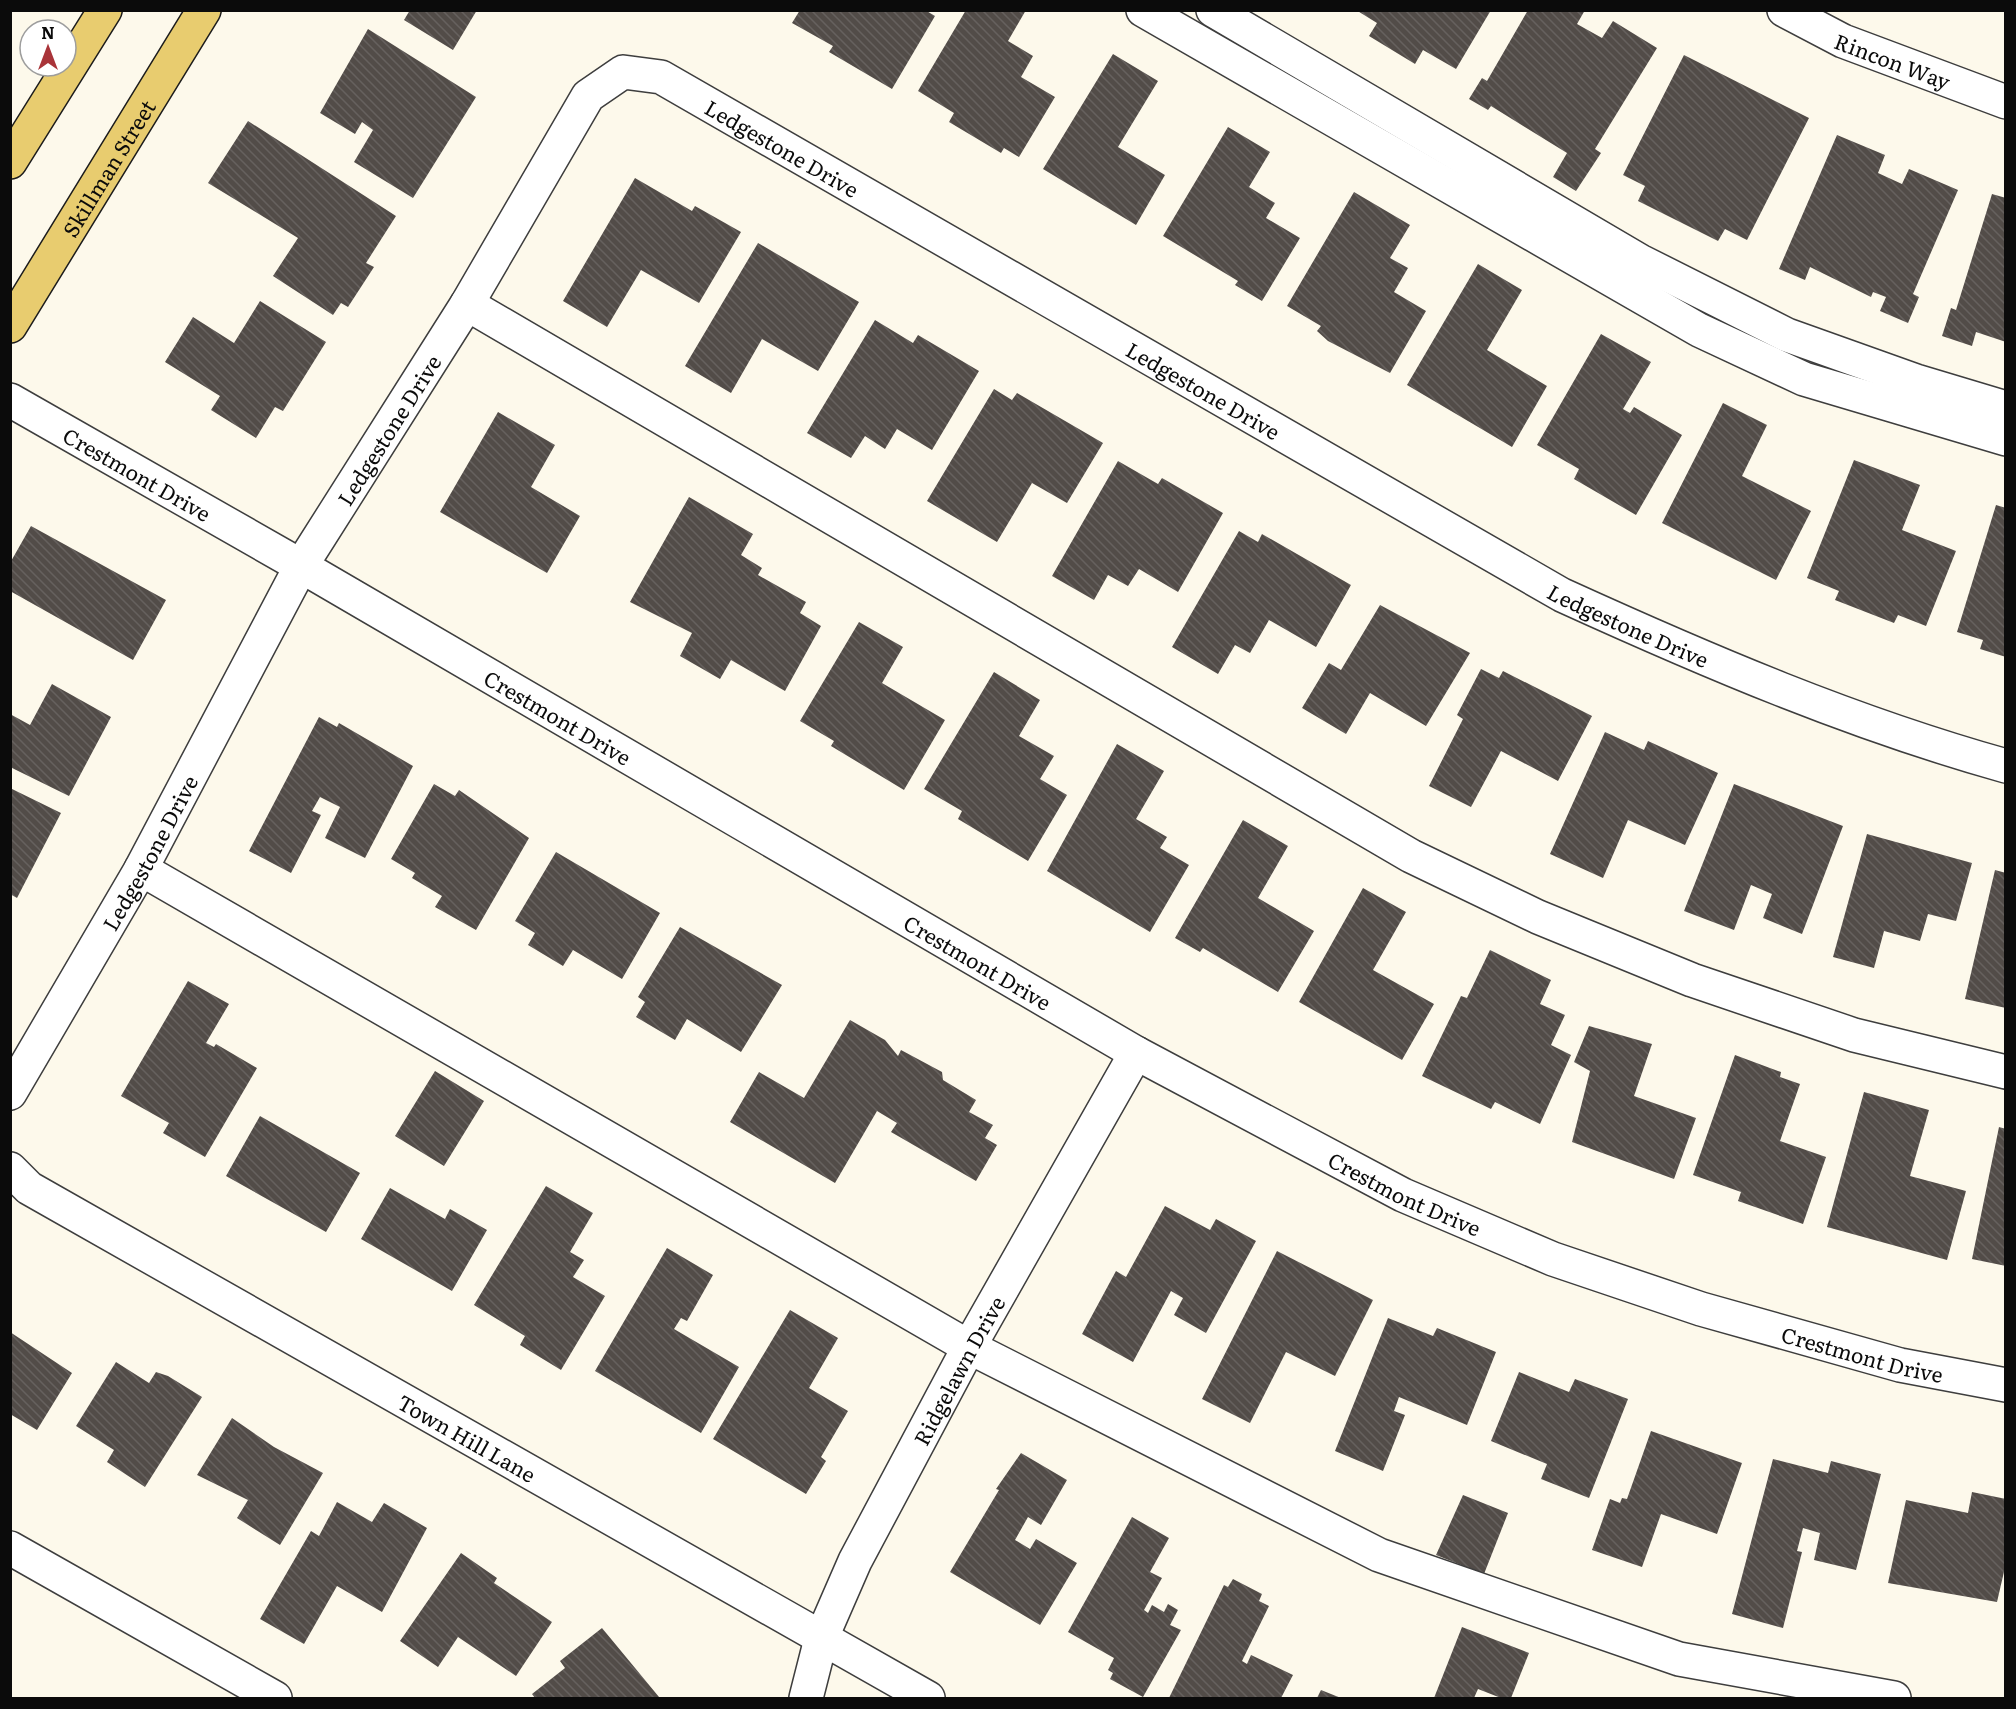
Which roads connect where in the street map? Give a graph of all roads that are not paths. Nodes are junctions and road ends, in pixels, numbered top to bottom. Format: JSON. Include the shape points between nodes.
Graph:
{"nodes":[{"id":1,"x":105,"y":10,"type":"edge"},
{"id":2,"x":204,"y":10,"type":"edge"},
{"id":3,"x":1143,"y":10,"type":"edge"},
{"id":4,"x":1213,"y":10,"type":"edge"},
{"id":5,"x":1784,"y":10,"type":"edge"},
{"id":6,"x":2006,"y":102,"type":"edge"},
{"id":7,"x":10,"y":162,"type":"edge"},
{"id":8,"x":467,"y":304,"type":"junction"},
{"id":9,"x":10,"y":326,"type":"edge"},
{"id":10,"x":10,"y":400,"type":"edge"},
{"id":11,"x":2006,"y":408,"type":"edge"},
{"id":12,"x":2006,"y":439,"type":"edge"},
{"id":13,"x":301,"y":566,"type":"junction"},
{"id":14,"x":2006,"y":766,"type":"edge"},
{"id":15,"x":141,"y":869,"type":"junction"},
{"id":16,"x":1136,"y":1053,"type":"junction"},
{"id":17,"x":2006,"y":1072,"type":"edge"},
{"id":18,"x":10,"y":1093,"type":"edge"},
{"id":19,"x":10,"y":1169,"type":"edge"},
{"id":20,"x":969,"y":1347,"type":"junction"},
{"id":21,"x":2006,"y":1385,"type":"edge"},
{"id":22,"x":10,"y":1548,"type":"edge"},
{"id":23,"x":821,"y":1639,"type":"junction"},
{"id":24,"x":275,"y":1698,"type":"edge"},
{"id":25,"x":806,"y":1698,"type":"edge"},
{"id":26,"x":928,"y":1698,"type":"edge"},
{"id":27,"x":1894,"y":1698,"type":"edge"}],
"edges":[{"from":1,"to":7,"type":"main road"},
{"from":2,"to":9,"type":"main road","name":"Skillman Street"},
{"from":3,"to":12,"type":"street","via":[[1698,330],[1804,379]]},
{"from":4,"to":11,"type":"street","via":[[1640,261],[1776,330],[1916,381]]},
{"from":5,"to":6,"type":"street","name":"Rincon Way","via":[[1843,41]]},
{"from":8,"to":13,"type":"street","name":"Ledgestone Drive"},
{"from":8,"to":14,"type":"street","name":"Ledgestone Drive","via":[[588,96],[624,72],[662,76],[1562,595],[1703,659],[1866,723]]},
{"from":8,"to":17,"type":"street","via":[[1411,856],[1538,917],[1692,980],[1854,1035]]},
{"from":10,"to":13,"type":"street","name":"Crestmont Drive"},
{"from":13,"to":15,"type":"street","name":"Ledgestone Drive"},
{"from":13,"to":16,"type":"street","name":"Crestmont Drive"},
{"from":15,"to":18,"type":"street","name":"Ledgestone Drive"},
{"from":15,"to":20,"type":"street"},
{"from":16,"to":20,"type":"street","name":"Ridgelawn Drive"},
{"from":16,"to":21,"type":"street","name":"Crestmont Drive","via":[[1403,1195],[1553,1259],[1701,1309],[1900,1365]]},
{"from":19,"to":23,"type":"street","name":"Town Hill Lane","via":[[29,1188]]},
{"from":20,"to":23,"type":"street","name":"Ridgelawn Drive","via":[[855,1561]]},
{"from":20,"to":27,"type":"street","via":[[1378,1555],[1679,1659]]},
{"from":22,"to":24,"type":"street"},
{"from":23,"to":25,"type":"street","name":"Ridgelawn Drive"},
{"from":23,"to":26,"type":"street","name":"Town Hill Lane"}]}
